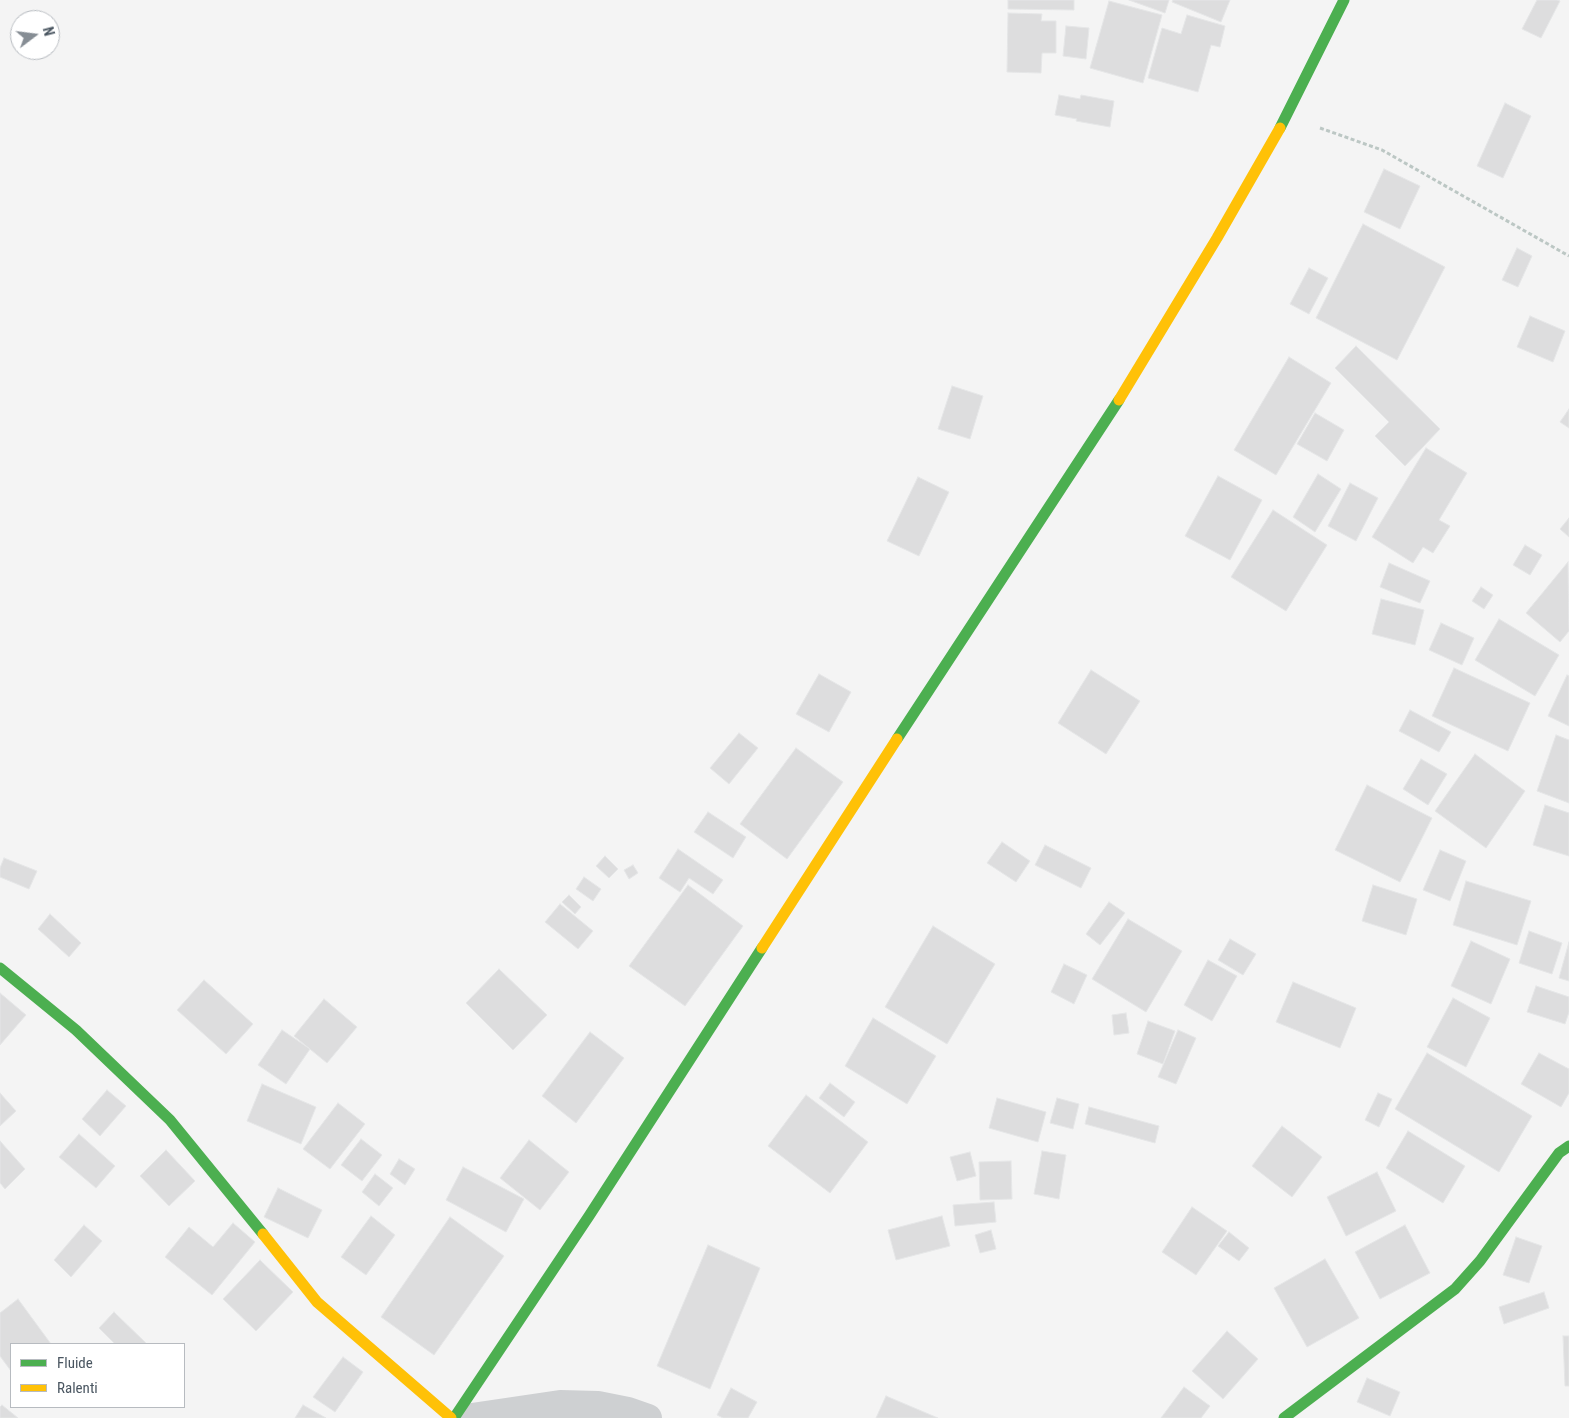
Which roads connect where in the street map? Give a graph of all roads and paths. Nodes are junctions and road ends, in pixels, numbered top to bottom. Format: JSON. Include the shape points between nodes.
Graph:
{"nodes":[{"id":1,"x":1344,"y":0,"type":"edge"},
{"id":2,"x":1286,"y":117,"type":"junction"},
{"id":3,"x":1569,"y":256,"type":"edge"},
{"id":4,"x":0,"y":968,"type":"edge"},
{"id":5,"x":1569,"y":1146,"type":"edge"},
{"id":6,"x":453,"y":1418,"type":"edge"},
{"id":7,"x":465,"y":1418,"type":"edge"},
{"id":8,"x":648,"y":1418,"type":"edge"},
{"id":9,"x":1284,"y":1418,"type":"edge"}],
"edges":[{"from":1,"to":2,"type":"main road"},
{"from":2,"to":3,"type":"path","via":[[1382,150]]},
{"from":2,"to":6,"type":"main road","via":[[1126,389],[589,1216]]},
{"from":4,"to":6,"type":"main road","via":[[76,1030],[170,1120],[317,1302]]},
{"from":5,"to":9,"type":"main road","via":[[1559,1153],[1480,1261],[1455,1289]]},
{"from":7,"to":8,"type":"street","via":[[560,1404],[598,1405]]}]}
